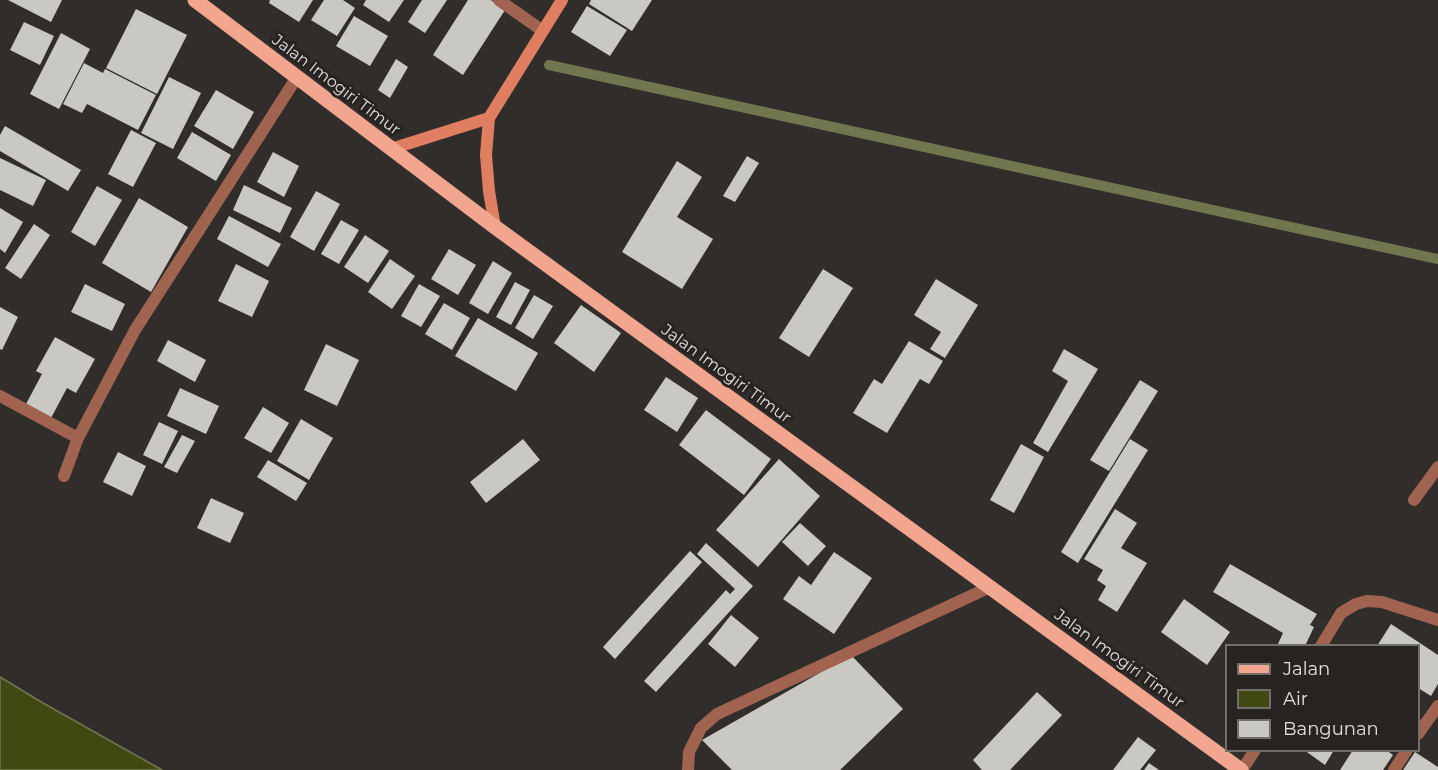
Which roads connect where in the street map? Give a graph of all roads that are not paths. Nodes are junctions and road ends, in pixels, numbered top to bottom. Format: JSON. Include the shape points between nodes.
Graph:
{"nodes":[{"id":1,"x":195,"y":0,"type":"edge"},
{"id":2,"x":500,"y":0,"type":"edge"},
{"id":3,"x":562,"y":0,"type":"edge"},
{"id":4,"x":543,"y":31,"type":"junction"},
{"id":5,"x":297,"y":77,"type":"junction"},
{"id":6,"x":489,"y":118,"type":"junction"},
{"id":7,"x":391,"y":149,"type":"junction"},
{"id":8,"x":495,"y":227,"type":"junction"},
{"id":9,"x":0,"y":396,"type":"edge"},
{"id":10,"x":78,"y":438,"type":"junction"},
{"id":11,"x":1438,"y":467,"type":"edge"},
{"id":12,"x":64,"y":476,"type":"dead end"},
{"id":13,"x":1414,"y":500,"type":"dead end"},
{"id":14,"x":990,"y":587,"type":"junction"},
{"id":15,"x":1438,"y":620,"type":"edge"},
{"id":16,"x":1322,"y":644,"type":"edge"},
{"id":17,"x":1438,"y":706,"type":"edge"},
{"id":18,"x":1420,"y":733,"type":"edge"},
{"id":19,"x":1254,"y":752,"type":"edge"},
{"id":20,"x":1406,"y":752,"type":"edge"},
{"id":21,"x":688,"y":770,"type":"edge"},
{"id":22,"x":1242,"y":770,"type":"edge"},
{"id":23,"x":1394,"y":770,"type":"edge"}],
"edges":[{"from":1,"to":5,"type":"main road","name":"Jalan Imogiri Timur"},
{"from":2,"to":4,"type":"street"},
{"from":3,"to":4,"type":"main road"},
{"from":4,"to":6,"type":"main road"},
{"from":5,"to":7,"type":"main road","name":"Jalan Imogiri Timur"},
{"from":5,"to":10,"type":"street","via":[[135,330]]},
{"from":6,"to":7,"type":"main road"},
{"from":6,"to":8,"type":"main road","via":[[486,155]]},
{"from":7,"to":8,"type":"main road","name":"Jalan Imogiri Timur"},
{"from":8,"to":14,"type":"main road","name":"Jalan Imogiri Timur"},
{"from":9,"to":10,"type":"street"},
{"from":10,"to":12,"type":"street"},
{"from":11,"to":13,"type":"street"},
{"from":14,"to":21,"type":"street","via":[[717,714],[700,728],[689,752]]},
{"from":14,"to":22,"type":"main road","name":"Jalan Imogiri Timur"},
{"from":15,"to":16,"type":"street","via":[[1383,602],[1367,601],[1341,613]]},
{"from":17,"to":18,"type":"street"},
{"from":19,"to":22,"type":"street"},
{"from":20,"to":23,"type":"street"}]}
